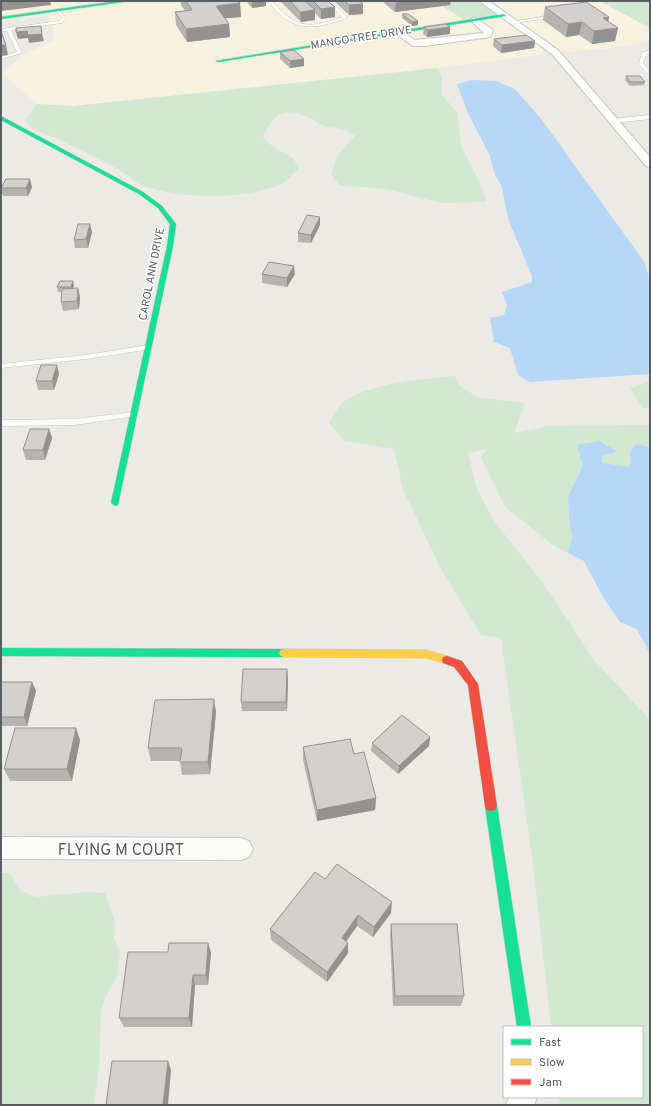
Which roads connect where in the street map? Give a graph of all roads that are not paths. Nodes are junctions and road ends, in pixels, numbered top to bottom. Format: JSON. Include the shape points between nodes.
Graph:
{"nodes":[{"id":1,"x":127,"y":1,"type":"edge"},
{"id":2,"x":270,"y":1,"type":"edge"},
{"id":3,"x":329,"y":1,"type":"edge"},
{"id":4,"x":483,"y":1,"type":"edge"},
{"id":5,"x":58,"y":10,"type":"junction"},
{"id":6,"x":504,"y":15,"type":"junction"},
{"id":7,"x":558,"y":15,"type":"edge"},
{"id":8,"x":1,"y":18,"type":"edge"},
{"id":9,"x":474,"y":20,"type":"junction"},
{"id":10,"x":514,"y":22,"type":"junction"},
{"id":11,"x":8,"y":29,"type":"junction"},
{"id":12,"x":1,"y":30,"type":"edge"},
{"id":13,"x":396,"y":31,"type":"junction"},
{"id":14,"x":650,"y":50,"type":"edge"},
{"id":15,"x":1,"y":58,"type":"edge"},
{"id":16,"x":218,"y":61,"type":"dead end"},
{"id":17,"x":650,"y":75,"type":"edge"},
{"id":18,"x":650,"y":116,"type":"edge"},
{"id":19,"x":1,"y":118,"type":"edge"},
{"id":20,"x":613,"y":121,"type":"junction"},
{"id":21,"x":650,"y":164,"type":"edge"},
{"id":22,"x":148,"y":347,"type":"junction"},
{"id":23,"x":1,"y":366,"type":"edge"},
{"id":24,"x":134,"y":414,"type":"junction"},
{"id":25,"x":1,"y":423,"type":"edge"},
{"id":26,"x":115,"y":503,"type":"dead end"},
{"id":27,"x":1,"y":652,"type":"edge"},
{"id":28,"x":1,"y":848,"type":"edge"},
{"id":29,"x":241,"y":849,"type":"dead end"},
{"id":30,"x":524,"y":1026,"type":"edge"}],
"edges":[{"from":1,"to":5,"type":"street"},
{"from":2,"to":3,"type":"lane","via":[[291,22],[301,26],[345,17]]},
{"from":4,"to":6,"type":"street"},
{"from":5,"to":8,"type":"street"},
{"from":5,"to":11,"type":"lane","via":[[64,18],[60,22]]},
{"from":6,"to":9,"type":"street","name":"MANGO TREE DRIVE"},
{"from":6,"to":10,"type":"street"},
{"from":7,"to":10,"type":"lane"},
{"from":9,"to":13,"type":"street","name":"MANGO TREE DRIVE"},
{"from":9,"to":13,"type":"street","via":[[489,31],[487,35],[413,43]]},
{"from":10,"to":20,"type":"street","via":[[555,52]]},
{"from":11,"to":12,"type":"lane"},
{"from":11,"to":15,"type":"lane","via":[[20,53]]},
{"from":13,"to":16,"type":"street","name":"MANGO TREE DRIVE"},
{"from":14,"to":17,"type":"lane","via":[[644,54],[642,64]]},
{"from":18,"to":20,"type":"lane"},
{"from":19,"to":22,"type":"street","name":"CAROL ANN DRIVE","via":[[141,193],[160,207],[173,224]]},
{"from":20,"to":21,"type":"street"},
{"from":22,"to":23,"type":"lane"},
{"from":22,"to":24,"type":"street","name":"CAROL ANN DRIVE"},
{"from":24,"to":25,"type":"lane","via":[[74,422]]},
{"from":24,"to":26,"type":"street","name":"CAROL ANN DRIVE"},
{"from":27,"to":30,"type":"street","via":[[426,654],[458,664],[473,684]]},
{"from":28,"to":29,"type":"street","name":"FLYING M COURT"}]}
